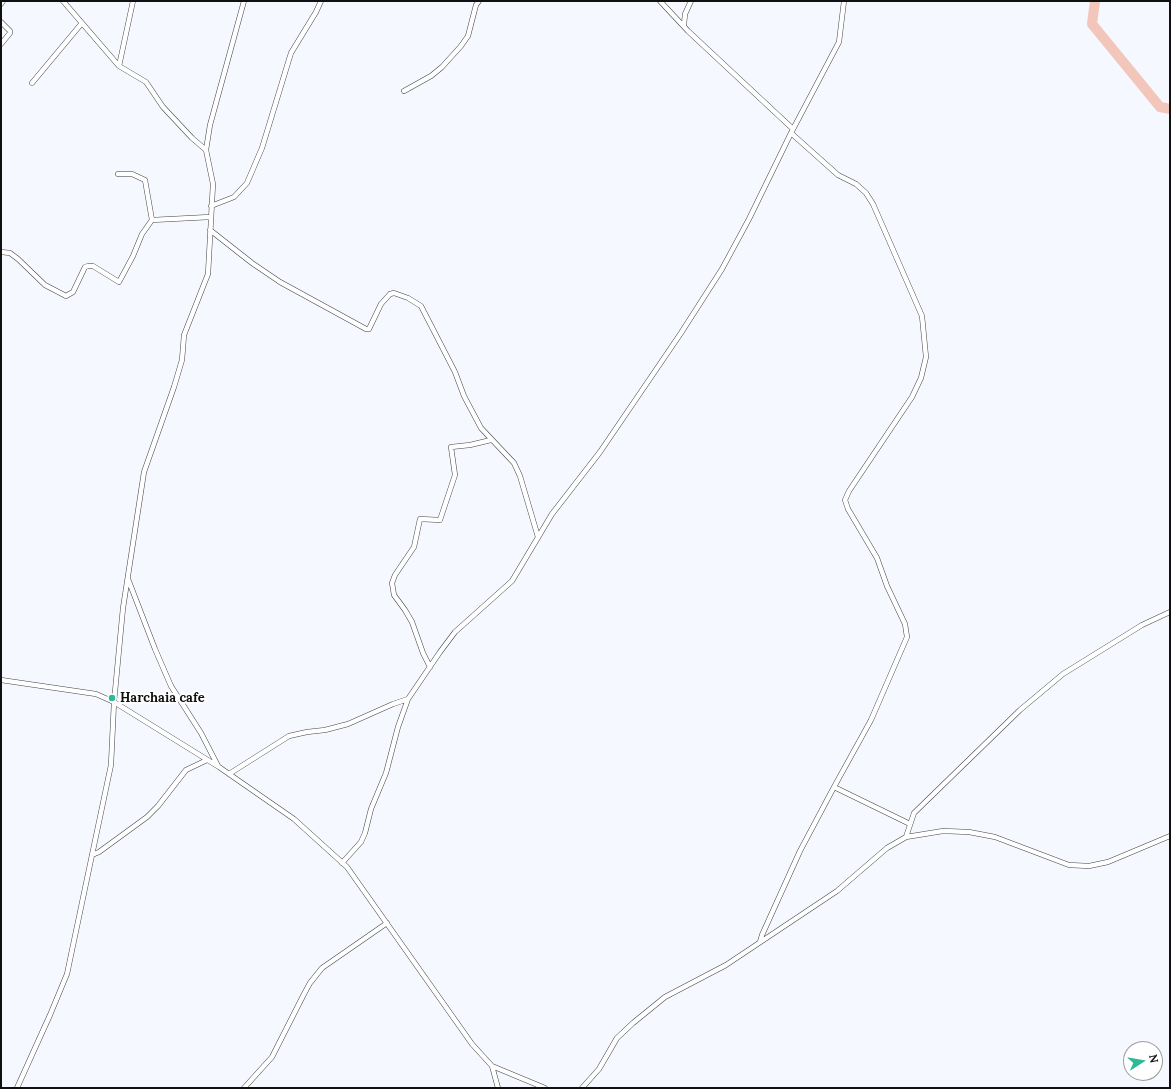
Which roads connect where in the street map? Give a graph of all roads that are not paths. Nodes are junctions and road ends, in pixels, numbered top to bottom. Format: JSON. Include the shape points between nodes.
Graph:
{"nodes":[{"id":1,"x":3,"y":1,"type":"edge"},
{"id":2,"x":63,"y":1,"type":"edge"},
{"id":3,"x":133,"y":1,"type":"edge"},
{"id":4,"x":244,"y":1,"type":"edge"},
{"id":5,"x":321,"y":1,"type":"edge"},
{"id":6,"x":479,"y":1,"type":"edge"},
{"id":7,"x":660,"y":1,"type":"edge"},
{"id":8,"x":691,"y":1,"type":"edge"},
{"id":9,"x":844,"y":1,"type":"edge"},
{"id":10,"x":1,"y":4,"type":"edge"},
{"id":11,"x":1,"y":22,"type":"edge"},
{"id":12,"x":82,"y":23,"type":"junction"},
{"id":13,"x":684,"y":25,"type":"junction"},
{"id":14,"x":1,"y":44,"type":"edge"},
{"id":15,"x":119,"y":66,"type":"junction"},
{"id":16,"x":32,"y":82,"type":"dead end"},
{"id":17,"x":404,"y":91,"type":"dead end"},
{"id":18,"x":792,"y":131,"type":"junction"},
{"id":19,"x":206,"y":150,"type":"junction"},
{"id":20,"x":118,"y":174,"type":"dead end"},
{"id":21,"x":211,"y":206,"type":"junction"},
{"id":22,"x":210,"y":217,"type":"junction"},
{"id":23,"x":152,"y":220,"type":"junction"},
{"id":24,"x":210,"y":230,"type":"junction"},
{"id":25,"x":1,"y":252,"type":"edge"},
{"id":26,"x":491,"y":440,"type":"junction"},
{"id":27,"x":538,"y":537,"type":"junction"},
{"id":28,"x":128,"y":577,"type":"junction"},
{"id":29,"x":1170,"y":612,"type":"edge"},
{"id":30,"x":430,"y":667,"type":"junction"},
{"id":31,"x":1,"y":680,"type":"edge"},
{"id":32,"x":408,"y":699,"type":"junction"},
{"id":33,"x":114,"y":702,"type":"junction"},
{"id":34,"x":207,"y":760,"type":"junction"},
{"id":35,"x":219,"y":767,"type":"junction"},
{"id":36,"x":229,"y":774,"type":"junction"},
{"id":37,"x":834,"y":787,"type":"junction"},
{"id":38,"x":910,"y":824,"type":"junction"},
{"id":39,"x":1170,"y":836,"type":"edge"},
{"id":40,"x":906,"y":837,"type":"junction"},
{"id":41,"x":92,"y":855,"type":"junction"},
{"id":42,"x":342,"y":863,"type":"junction"},
{"id":43,"x":387,"y":923,"type":"junction"},
{"id":44,"x":760,"y":942,"type":"junction"},
{"id":45,"x":492,"y":1066,"type":"junction"},
{"id":46,"x":17,"y":1088,"type":"edge"},
{"id":47,"x":244,"y":1088,"type":"edge"},
{"id":48,"x":498,"y":1088,"type":"edge"},
{"id":49,"x":545,"y":1088,"type":"edge"},
{"id":50,"x":582,"y":1088,"type":"edge"}],
"edges":[{"from":1,"to":10,"type":"street"},
{"from":2,"to":12,"type":"street"},
{"from":3,"to":15,"type":"street"},
{"from":4,"to":19,"type":"street","via":[[210,125]]},
{"from":5,"to":21,"type":"street","via":[[291,53],[262,148],[247,183],[234,197]]},
{"from":6,"to":17,"type":"street","via":[[468,36],[461,46],[431,76]]},
{"from":7,"to":13,"type":"street"},
{"from":8,"to":13,"type":"street","via":[[685,14]]},
{"from":9,"to":18,"type":"street","via":[[839,42]]},
{"from":11,"to":14,"type":"street","via":[[10,31]]},
{"from":12,"to":15,"type":"street"},
{"from":12,"to":16,"type":"street"},
{"from":13,"to":18,"type":"street"},
{"from":15,"to":19,"type":"street","via":[[146,82],[164,107]]},
{"from":18,"to":27,"type":"street","via":[[722,270],[600,452],[552,514]]},
{"from":18,"to":37,"type":"street","via":[[838,175],[866,193],[873,204],[922,316],[926,357],[922,378],[912,397],[845,500],[877,558],[907,633],[871,720]]},
{"from":19,"to":21,"type":"street","via":[[213,184]]},
{"from":20,"to":23,"type":"street","via":[[132,174],[145,180]]},
{"from":21,"to":22,"type":"street"},
{"from":22,"to":23,"type":"street"},
{"from":22,"to":24,"type":"street"},
{"from":23,"to":25,"type":"street","via":[[142,234],[119,282],[93,266],[88,266],[85,267],[73,292],[66,296],[45,285],[10,253]]},
{"from":24,"to":26,"type":"street","via":[[280,282],[366,329],[369,329],[381,304],[390,294],[408,298],[421,306],[455,372],[464,396],[481,428]]},
{"from":24,"to":28,"type":"street","via":[[208,274],[184,336],[182,360],[144,472]]},
{"from":26,"to":27,"type":"street","via":[[514,463]]},
{"from":26,"to":30,"type":"street","via":[[451,447],[455,475],[440,520],[420,519],[414,547],[392,583],[394,595],[412,622]]},
{"from":27,"to":30,"type":"street","via":[[512,581],[455,632]]},
{"from":28,"to":33,"type":"street"},
{"from":28,"to":35,"type":"street","via":[[171,686]]},
{"from":29,"to":38,"type":"street","via":[[1142,625],[1064,674],[1020,710],[914,813]]},
{"from":30,"to":32,"type":"street"},
{"from":31,"to":33,"type":"street","via":[[96,694]]},
{"from":32,"to":36,"type":"street","via":[[348,724],[289,736]]},
{"from":32,"to":42,"type":"street","via":[[396,732],[386,773],[370,809],[361,842]]},
{"from":33,"to":34,"type":"street"},
{"from":33,"to":41,"type":"street","via":[[111,765]]},
{"from":34,"to":35,"type":"street"},
{"from":34,"to":41,"type":"street","via":[[186,770],[158,806],[142,821]]},
{"from":35,"to":36,"type":"street"},
{"from":36,"to":42,"type":"street","via":[[294,819]]},
{"from":37,"to":38,"type":"street"},
{"from":37,"to":44,"type":"street","via":[[800,851]]},
{"from":38,"to":40,"type":"street"},
{"from":39,"to":40,"type":"street","via":[[1108,862],[1089,866],[1069,865],[995,837],[970,832],[943,832]]},
{"from":40,"to":44,"type":"street","via":[[887,848],[837,891]]},
{"from":41,"to":46,"type":"street","via":[[67,974]]},
{"from":42,"to":43,"type":"street"},
{"from":43,"to":45,"type":"street","via":[[472,1044]]},
{"from":43,"to":47,"type":"street","via":[[322,968],[310,983],[272,1057]]},
{"from":44,"to":50,"type":"street","via":[[726,965],[665,997],[633,1023],[618,1038],[599,1069]]},
{"from":45,"to":48,"type":"street"},
{"from":45,"to":49,"type":"street"}]}
